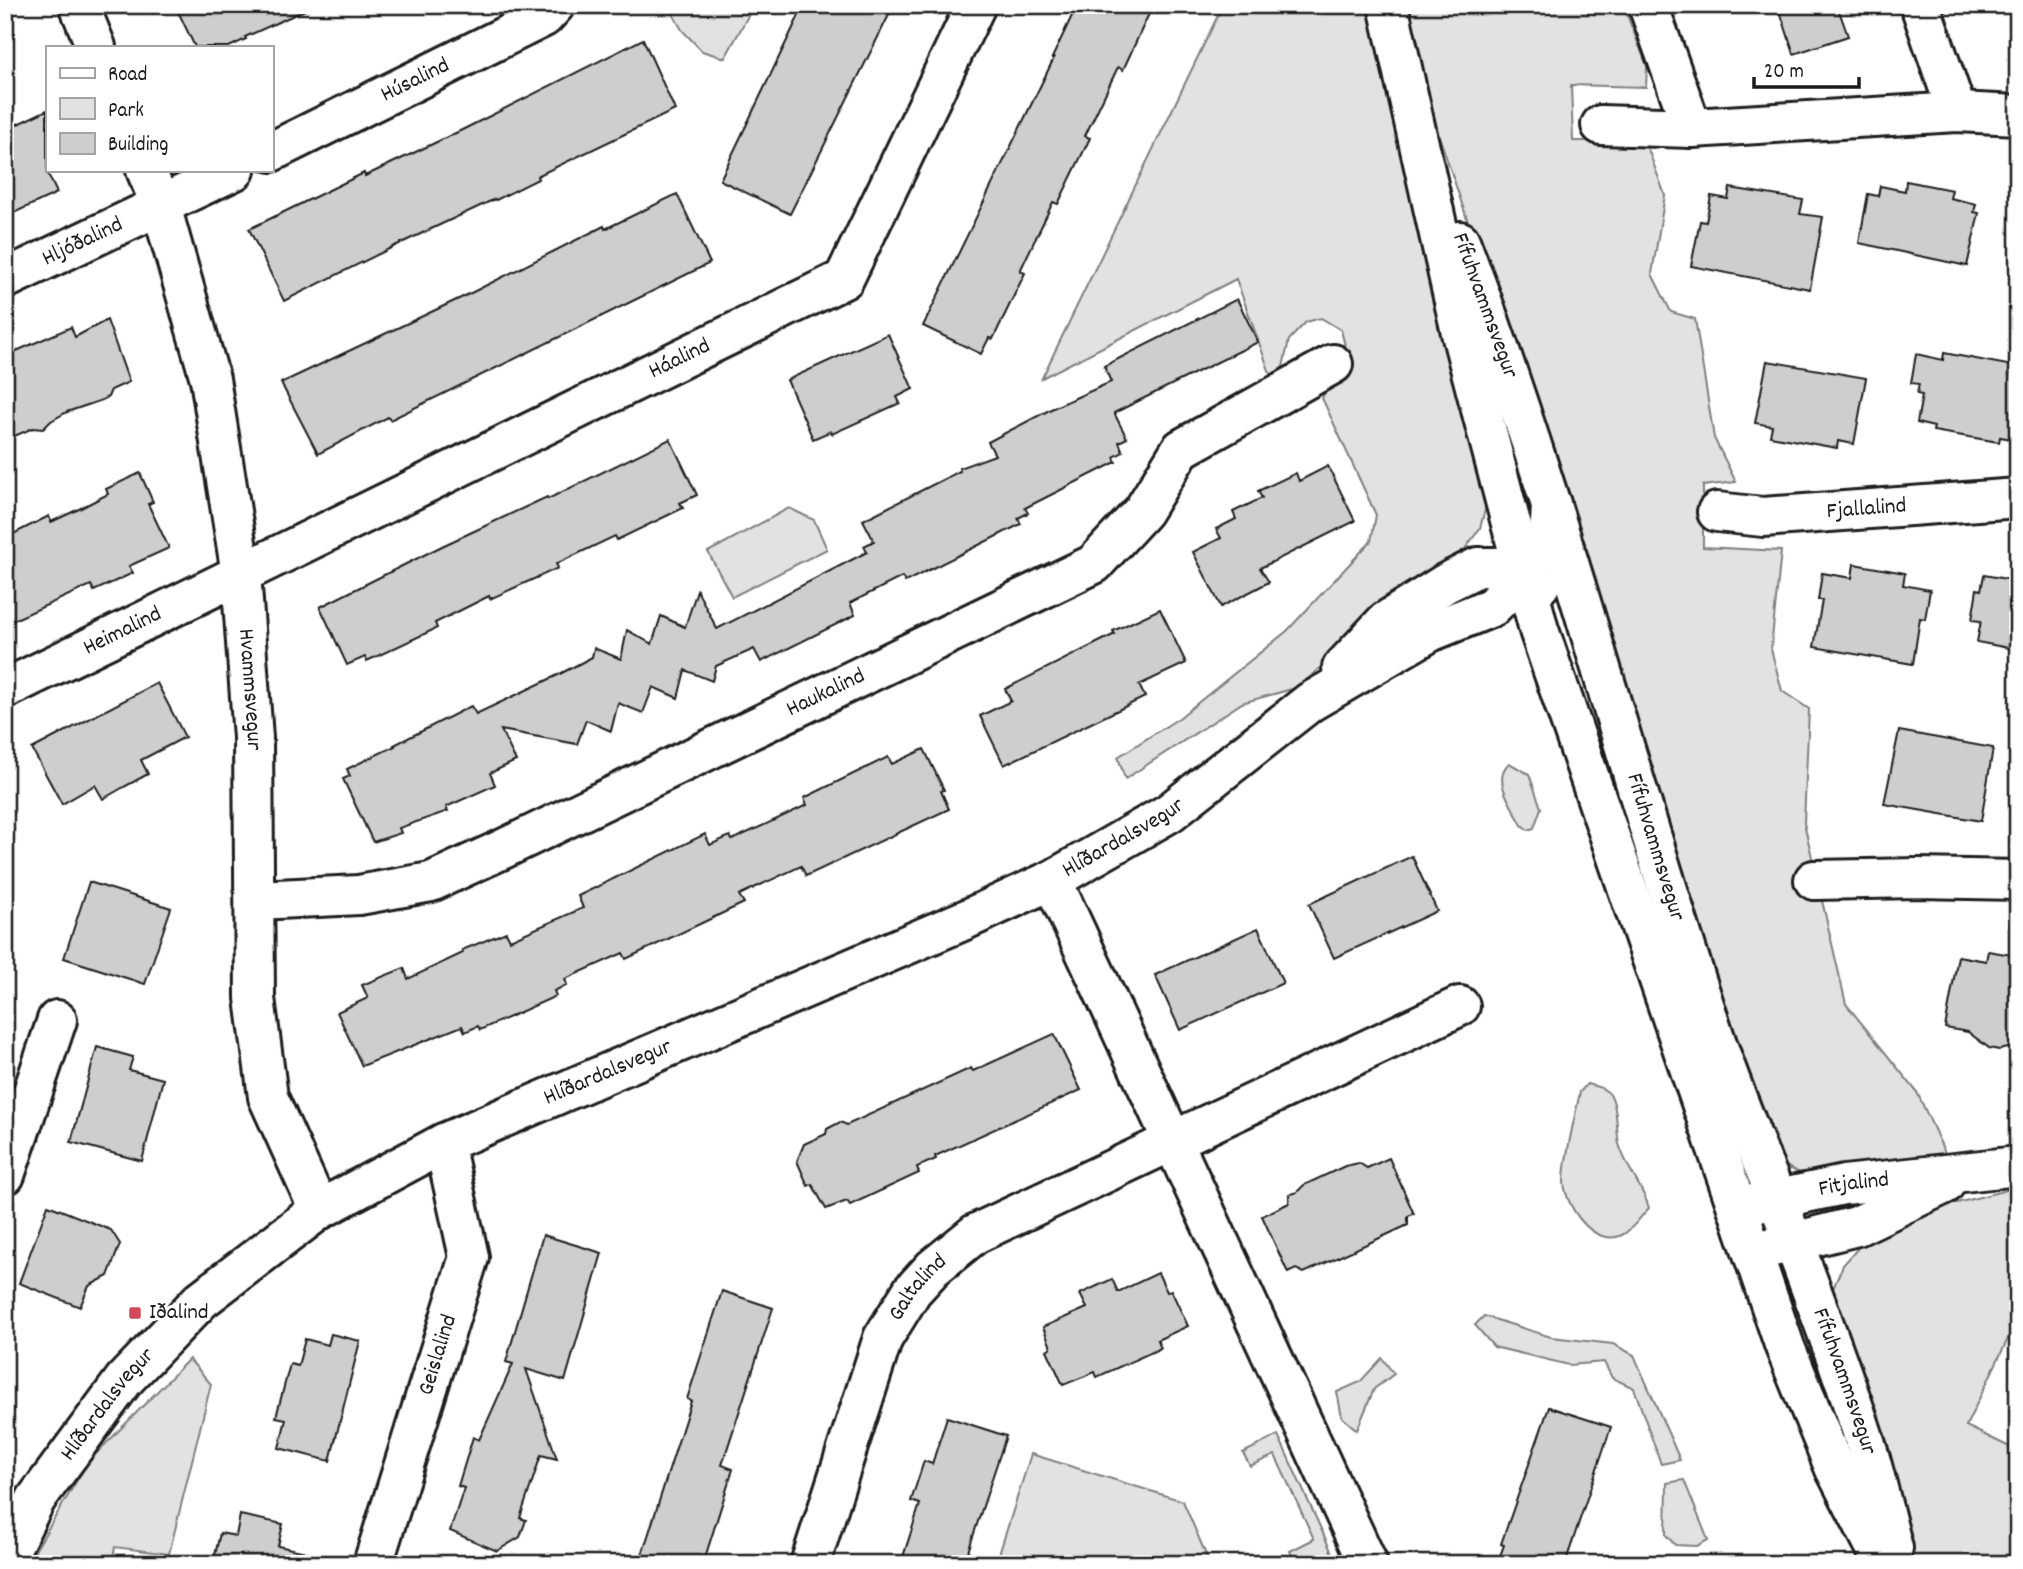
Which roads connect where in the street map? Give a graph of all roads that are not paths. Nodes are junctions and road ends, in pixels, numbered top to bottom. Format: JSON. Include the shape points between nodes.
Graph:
{"nodes":[{"id":1,"x":79,"y":5,"type":"edge"},
{"id":2,"x":555,"y":5,"type":"edge"},
{"id":3,"x":976,"y":5,"type":"edge"},
{"id":4,"x":1388,"y":5,"type":"edge"},
{"id":5,"x":1648,"y":5,"type":"edge"},
{"id":6,"x":1920,"y":5,"type":"edge"},
{"id":7,"x":96,"y":46,"type":"edge"},
{"id":8,"x":1957,"y":112,"type":"junction"},
{"id":9,"x":2018,"y":115,"type":"edge"},
{"id":10,"x":1601,"y":125,"type":"dead end"},
{"id":11,"x":1417,"y":128,"type":"junction"},
{"id":12,"x":1692,"y":128,"type":"junction"},
{"id":13,"x":273,"y":151,"type":"edge"},
{"id":14,"x":147,"y":172,"type":"edge"},
{"id":15,"x":231,"y":172,"type":"edge"},
{"id":16,"x":162,"y":206,"type":"junction"},
{"id":17,"x":5,"y":279,"type":"edge"},
{"id":18,"x":1333,"y":364,"type":"dead end"},
{"id":19,"x":2018,"y":498,"type":"edge"},
{"id":20,"x":1551,"y":504,"type":"junction"},
{"id":21,"x":1717,"y":512,"type":"dead end"},
{"id":22,"x":1525,"y":574,"type":"junction"},
{"id":23,"x":241,"y":575,"type":"junction"},
{"id":24,"x":5,"y":689,"type":"edge"},
{"id":25,"x":1640,"y":800,"type":"junction"},
{"id":26,"x":1052,"y":880,"type":"junction"},
{"id":27,"x":1814,"y":880,"type":"dead end"},
{"id":28,"x":2018,"y":880,"type":"edge"},
{"id":29,"x":256,"y":900,"type":"junction"},
{"id":30,"x":1460,"y":1006,"type":"dead end"},
{"id":31,"x":57,"y":1020,"type":"dead end"},
{"id":32,"x":1173,"y":1140,"type":"junction"},
{"id":33,"x":444,"y":1143,"type":"junction"},
{"id":34,"x":2018,"y":1166,"type":"edge"},
{"id":35,"x":1970,"y":1173,"type":"junction"},
{"id":36,"x":5,"y":1175,"type":"edge"},
{"id":37,"x":1776,"y":1199,"type":"junction"},
{"id":38,"x":1739,"y":1207,"type":"junction"},
{"id":39,"x":320,"y":1210,"type":"junction"},
{"id":40,"x":1794,"y":1243,"type":"junction"},
{"id":41,"x":1753,"y":1252,"type":"junction"},
{"id":42,"x":5,"y":1560,"type":"edge"},
{"id":43,"x":373,"y":1564,"type":"edge"},
{"id":44,"x":810,"y":1564,"type":"edge"},
{"id":45,"x":1368,"y":1564,"type":"edge"},
{"id":46,"x":1884,"y":1564,"type":"edge"},
{"id":47,"x":1898,"y":1564,"type":"edge"}],
"edges":[{"from":1,"to":7,"type":"street"},
{"from":2,"to":13,"type":"street","name":"Húsalind","via":[[544,17]]},
{"from":3,"to":23,"type":"street","name":"Háalind","via":[[844,279]]},
{"from":4,"to":11,"type":"street","name":"Fífuhvammsvegur"},
{"from":5,"to":12,"type":"street"},
{"from":6,"to":8,"type":"street"},
{"from":8,"to":9,"type":"street"},
{"from":8,"to":12,"type":"street"},
{"from":10,"to":12,"type":"street"},
{"from":11,"to":20,"type":"street","name":"Fífuhvammsvegur","via":[[1495,332]]},
{"from":11,"to":22,"type":"street","name":"Fífuhvammsvegur","via":[[1462,337]]},
{"from":14,"to":16,"type":"street","name":"Hvammsvegur"},
{"from":15,"to":16,"type":"street"},
{"from":16,"to":17,"type":"street","name":"Hljóðalind"},
{"from":16,"to":23,"type":"street","name":"Hvammsvegur","via":[[211,379]]},
{"from":18,"to":29,"type":"street","name":"Haukalind","via":[[1181,449],[1143,510],[1094,564],[430,882],[359,895]]},
{"from":19,"to":21,"type":"street","name":"Fjallalind","via":[[1762,517]]},
{"from":20,"to":22,"type":"street","name":"Hlíðardalsvegur","via":[[1547,538]]},
{"from":20,"to":25,"type":"street","name":"Fífuhvammsvegur"},
{"from":22,"to":25,"type":"street","via":[[1550,592],[1567,620],[1609,749]]},
{"from":22,"to":26,"type":"street","name":"Hlíðardalsvegur","via":[[1492,607],[1430,632],[1310,702],[1169,813]]},
{"from":22,"to":38,"type":"street","name":"Fífuhvammsvegur","via":[[1539,630]]},
{"from":23,"to":24,"type":"street","name":"Heimalind"},
{"from":23,"to":29,"type":"street","name":"Hvammsvegur","via":[[253,738]]},
{"from":25,"to":37,"type":"street","name":"Fífuhvammsvegur","via":[[1714,1036]]},
{"from":26,"to":32,"type":"street"},
{"from":26,"to":33,"type":"street","name":"Hlíðardalsvegur"},
{"from":27,"to":28,"type":"street"},
{"from":29,"to":39,"type":"street","name":"Hvammsvegur","via":[[255,998],[268,1097]]},
{"from":30,"to":32,"type":"street","name":"Galtalind"},
{"from":31,"to":36,"type":"street"},
{"from":32,"to":44,"type":"street","name":"Galtalind","via":[[975,1234],[912,1291],[883,1338]]},
{"from":32,"to":45,"type":"street"},
{"from":33,"to":39,"type":"street","name":"Hlíðardalsvegur"},
{"from":33,"to":43,"type":"street","name":"Geislalind","via":[[468,1257]]},
{"from":34,"to":35,"type":"street","name":"Fitjalind"},
{"from":35,"to":37,"type":"street","name":"Fitjalind","via":[[1844,1185]]},
{"from":35,"to":40,"type":"street","name":"Fitjalind","via":[[1857,1226]]},
{"from":37,"to":38,"type":"street","name":"Fitjalind"},
{"from":37,"to":40,"type":"street","name":"Fífuhvammsvegur"},
{"from":38,"to":41,"type":"street","name":"Fífuhvammsvegur"},
{"from":39,"to":42,"type":"street","name":"Hlíðardalsvegur","via":[[201,1300],[124,1380],[36,1499]]},
{"from":40,"to":41,"type":"street","name":"Fitjalind"},
{"from":40,"to":47,"type":"street","name":"Fífuhvammsvegur","via":[[1863,1436]]},
{"from":41,"to":46,"type":"street","name":"Fífuhvammsvegur","via":[[1785,1347],[1835,1469]]}]}
